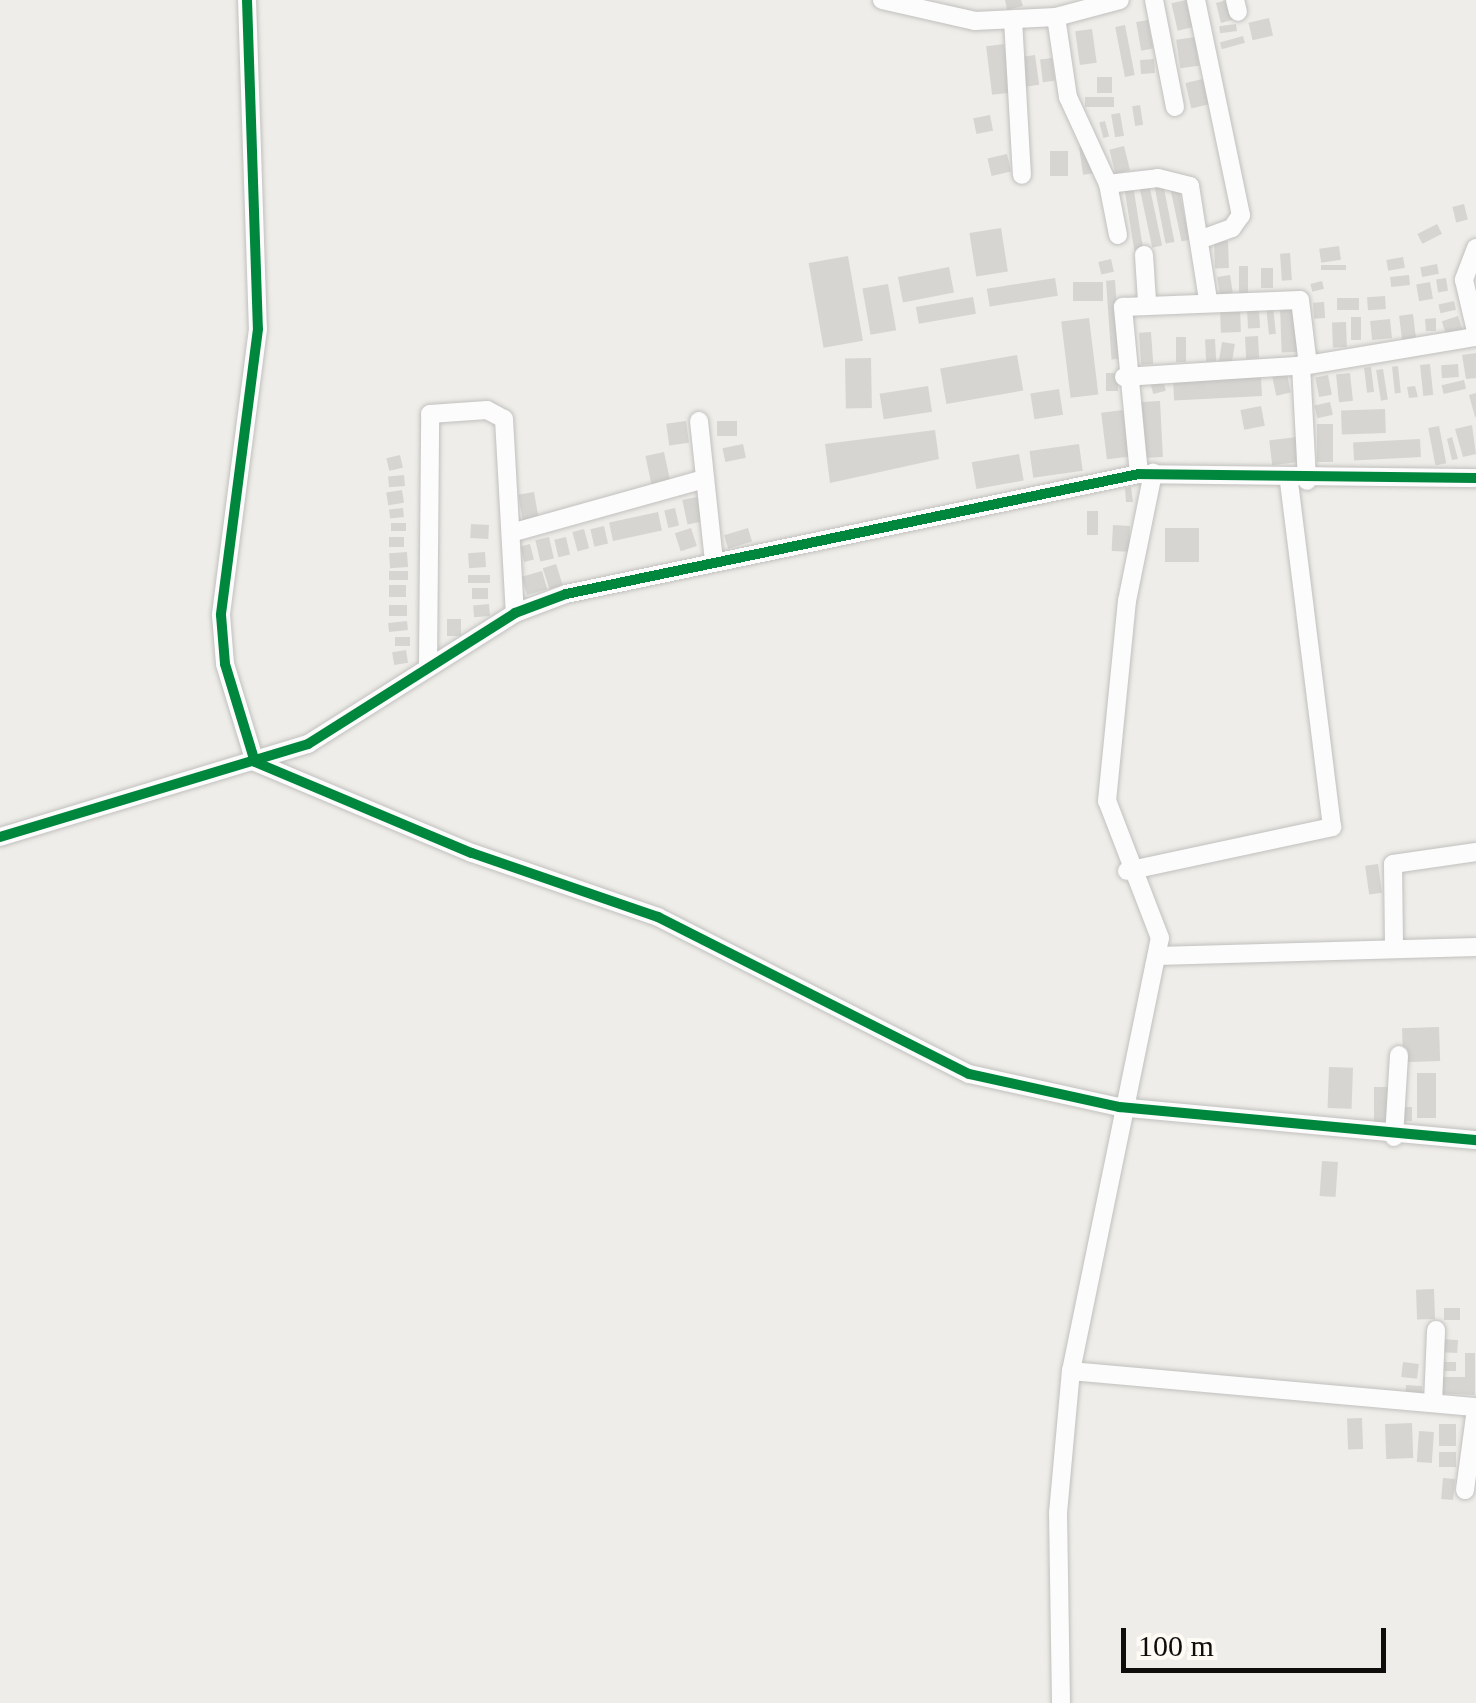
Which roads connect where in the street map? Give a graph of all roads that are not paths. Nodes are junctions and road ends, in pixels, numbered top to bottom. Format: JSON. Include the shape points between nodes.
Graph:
{"nodes":[{"id":1,"x":247,"y":0,"type":"edge"},
{"id":2,"x":882,"y":0,"type":"edge"},
{"id":3,"x":1120,"y":0,"type":"edge"},
{"id":4,"x":1154,"y":0,"type":"edge"},
{"id":5,"x":1196,"y":0,"type":"edge"},
{"id":6,"x":1056,"y":16,"type":"junction"},
{"id":7,"x":1013,"y":20,"type":"junction"},
{"id":8,"x":1176,"y":106,"type":"dead end"},
{"id":9,"x":1022,"y":175,"type":"dead end"},
{"id":10,"x":1108,"y":184,"type":"junction"},
{"id":11,"x":1118,"y":235,"type":"dead end"},
{"id":12,"x":1199,"y":240,"type":"junction"},
{"id":13,"x":1476,"y":248,"type":"edge"},
{"id":14,"x":1144,"y":255,"type":"dead end"},
{"id":15,"x":1147,"y":300,"type":"junction"},
{"id":16,"x":1208,"y":300,"type":"junction"},
{"id":17,"x":1476,"y":334,"type":"edge"},
{"id":18,"x":1304,"y":365,"type":"junction"},
{"id":19,"x":1124,"y":378,"type":"junction"},
{"id":20,"x":699,"y":420,"type":"dead end"},
{"id":21,"x":1146,"y":473,"type":"junction"},
{"id":22,"x":1476,"y":478,"type":"edge"},
{"id":23,"x":706,"y":480,"type":"junction"},
{"id":24,"x":1298,"y":481,"type":"junction"},
{"id":25,"x":511,"y":533,"type":"junction"},
{"id":26,"x":714,"y":561,"type":"junction"},
{"id":27,"x":515,"y":613,"type":"junction"},
{"id":28,"x":428,"y":667,"type":"junction"},
{"id":29,"x":255,"y":762,"type":"junction"},
{"id":30,"x":0,"y":836,"type":"edge"},
{"id":31,"x":1476,"y":852,"type":"edge"},
{"id":32,"x":1127,"y":871,"type":"junction"},
{"id":33,"x":1394,"y":945,"type":"junction"},
{"id":34,"x":1476,"y":947,"type":"edge"},
{"id":35,"x":1157,"y":956,"type":"junction"},
{"id":36,"x":1398,"y":1054,"type":"dead end"},
{"id":37,"x":1119,"y":1107,"type":"junction"},
{"id":38,"x":1394,"y":1137,"type":"junction"},
{"id":39,"x":1476,"y":1140,"type":"edge"},
{"id":40,"x":1436,"y":1330,"type":"dead end"},
{"id":41,"x":1071,"y":1371,"type":"junction"},
{"id":42,"x":1433,"y":1403,"type":"junction"},
{"id":43,"x":1476,"y":1408,"type":"edge"},
{"id":44,"x":1465,"y":1490,"type":"dead end"},
{"id":45,"x":1060,"y":1703,"type":"edge"}],
"edges":[{"from":1,"to":29,"type":"street","via":[[258,329],[221,615]]},
{"from":2,"to":7,"type":"street","via":[[928,16]]},
{"from":3,"to":6,"type":"street"},
{"from":4,"to":8,"type":"street"},
{"from":5,"to":12,"type":"street","via":[[1241,214],[1232,228]]},
{"from":6,"to":7,"type":"street"},
{"from":6,"to":10,"type":"street","via":[[1064,87]]},
{"from":7,"to":9,"type":"street"},
{"from":10,"to":11,"type":"street"},
{"from":10,"to":12,"type":"street","via":[[1185,181]]},
{"from":12,"to":16,"type":"street"},
{"from":13,"to":17,"type":"street","via":[[1464,280]]},
{"from":14,"to":15,"type":"street"},
{"from":15,"to":16,"type":"street"},
{"from":15,"to":19,"type":"street","via":[[1120,312]]},
{"from":16,"to":18,"type":"street","via":[[1300,300]]},
{"from":17,"to":18,"type":"street"},
{"from":18,"to":19,"type":"street"},
{"from":18,"to":24,"type":"street"},
{"from":19,"to":21,"type":"street"},
{"from":20,"to":23,"type":"street"},
{"from":21,"to":24,"type":"street"},
{"from":21,"to":26,"type":"street"},
{"from":21,"to":32,"type":"street","via":[[1106,801]]},
{"from":22,"to":24,"type":"street"},
{"from":23,"to":25,"type":"street"},
{"from":23,"to":26,"type":"street"},
{"from":24,"to":32,"type":"street","via":[[1332,827]]},
{"from":25,"to":27,"type":"street"},
{"from":25,"to":28,"type":"street","via":[[504,419],[486,410],[430,414]]},
{"from":26,"to":27,"type":"street"},
{"from":27,"to":28,"type":"street"},
{"from":28,"to":29,"type":"street","via":[[332,732]]},
{"from":29,"to":30,"type":"street"},
{"from":29,"to":37,"type":"street","via":[[472,853],[658,917],[970,1074]]},
{"from":31,"to":33,"type":"street","via":[[1393,864]]},
{"from":32,"to":35,"type":"street","via":[[1160,938]]},
{"from":33,"to":34,"type":"street"},
{"from":33,"to":35,"type":"street"},
{"from":35,"to":37,"type":"street"},
{"from":36,"to":38,"type":"street"},
{"from":37,"to":38,"type":"street"},
{"from":37,"to":41,"type":"street"},
{"from":38,"to":39,"type":"street"},
{"from":40,"to":42,"type":"street"},
{"from":41,"to":42,"type":"street"},
{"from":41,"to":45,"type":"street","via":[[1058,1513]]},
{"from":42,"to":43,"type":"street"},
{"from":43,"to":44,"type":"street"}]}
